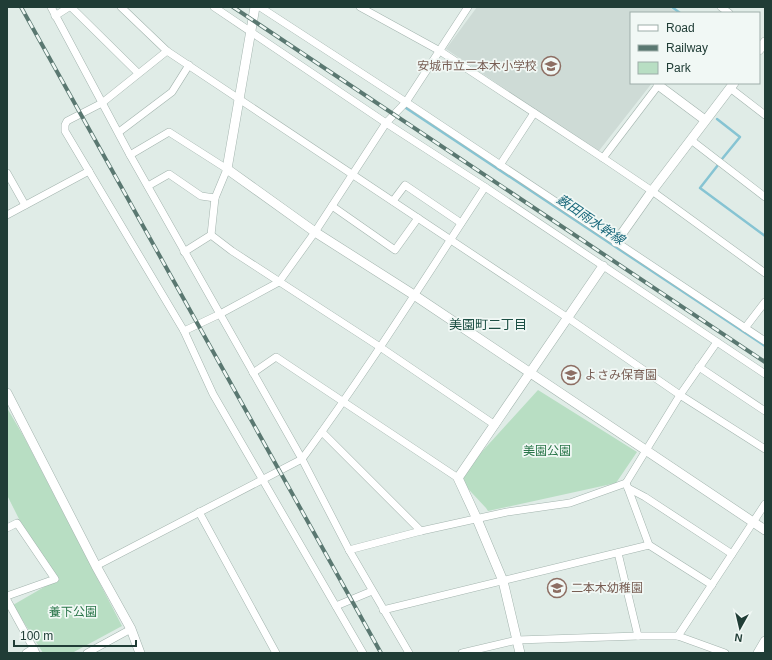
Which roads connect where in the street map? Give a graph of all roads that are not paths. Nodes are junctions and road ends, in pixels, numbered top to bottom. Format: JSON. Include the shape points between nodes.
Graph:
{"nodes":[{"id":1,"x":50,"y":7,"type":"edge"},
{"id":2,"x":70,"y":7,"type":"edge"},
{"id":3,"x":120,"y":7,"type":"edge"},
{"id":4,"x":214,"y":7,"type":"edge"},
{"id":5,"x":255,"y":7,"type":"edge"},
{"id":6,"x":260,"y":7,"type":"edge"},
{"id":7,"x":360,"y":7,"type":"edge"},
{"id":8,"x":468,"y":7,"type":"edge"},
{"id":9,"x":55,"y":16,"type":"junction"},
{"id":10,"x":250,"y":31,"type":"junction"},
{"id":11,"x":167,"y":51,"type":"junction"},
{"id":12,"x":440,"y":51,"type":"junction"},
{"id":13,"x":189,"y":65,"type":"junction"},
{"id":14,"x":138,"y":73,"type":"junction"},
{"id":15,"x":659,"y":84,"type":"edge"},
{"id":16,"x":732,"y":86,"type":"edge"},
{"id":17,"x":239,"y":99,"type":"junction"},
{"id":18,"x":406,"y":102,"type":"junction"},
{"id":19,"x":102,"y":103,"type":"junction"},
{"id":20,"x":534,"y":114,"type":"junction"},
{"id":21,"x":765,"y":115,"type":"edge"},
{"id":22,"x":705,"y":120,"type":"junction"},
{"id":23,"x":386,"y":123,"type":"junction"},
{"id":24,"x":119,"y":132,"type":"junction"},
{"id":25,"x":691,"y":140,"type":"junction"},
{"id":26,"x":130,"y":155,"type":"junction"},
{"id":27,"x":603,"y":158,"type":"junction"},
{"id":28,"x":500,"y":165,"type":"junction"},
{"id":29,"x":227,"y":169,"type":"junction"},
{"id":30,"x":89,"y":170,"type":"junction"},
{"id":31,"x":7,"y":173,"type":"edge"},
{"id":32,"x":352,"y":174,"type":"junction"},
{"id":33,"x":148,"y":186,"type":"junction"},
{"id":34,"x":485,"y":187,"type":"junction"},
{"id":35,"x":652,"y":191,"type":"junction"},
{"id":36,"x":765,"y":197,"type":"edge"},
{"id":37,"x":215,"y":198,"type":"junction"},
{"id":38,"x":393,"y":201,"type":"junction"},
{"id":39,"x":24,"y":205,"type":"junction"},
{"id":40,"x":332,"y":206,"type":"junction"},
{"id":41,"x":7,"y":215,"type":"edge"},
{"id":42,"x":418,"y":218,"type":"junction"},
{"id":43,"x":461,"y":223,"type":"junction"},
{"id":44,"x":315,"y":232,"type":"junction"},
{"id":45,"x":211,"y":235,"type":"junction"},
{"id":46,"x":451,"y":240,"type":"junction"},
{"id":47,"x":616,"y":242,"type":"junction"},
{"id":48,"x":184,"y":252,"type":"junction"},
{"id":49,"x":603,"y":266,"type":"junction"},
{"id":50,"x":765,"y":273,"type":"edge"},
{"id":51,"x":279,"y":282,"type":"junction"},
{"id":52,"x":414,"y":295,"type":"junction"},
{"id":53,"x":765,"y":302,"type":"edge"},
{"id":54,"x":220,"y":314,"type":"junction"},
{"id":55,"x":568,"y":318,"type":"junction"},
{"id":56,"x":745,"y":328,"type":"junction"},
{"id":57,"x":184,"y":331,"type":"junction"},
{"id":58,"x":765,"y":341,"type":"edge"},
{"id":59,"x":717,"y":342,"type":"junction"},
{"id":60,"x":380,"y":347,"type":"junction"},
{"id":61,"x":699,"y":367,"type":"junction"},
{"id":62,"x":530,"y":372,"type":"junction"},
{"id":63,"x":253,"y":373,"type":"junction"},
{"id":64,"x":765,"y":374,"type":"edge"},
{"id":65,"x":7,"y":393,"type":"edge"},
{"id":66,"x":680,"y":395,"type":"junction"},
{"id":67,"x":343,"y":401,"type":"junction"},
{"id":68,"x":765,"y":411,"type":"edge"},
{"id":69,"x":495,"y":424,"type":"junction"},
{"id":70,"x":322,"y":432,"type":"junction"},
{"id":71,"x":765,"y":449,"type":"edge"},
{"id":72,"x":646,"y":450,"type":"junction"},
{"id":73,"x":302,"y":459,"type":"junction"},
{"id":74,"x":458,"y":478,"type":"junction"},
{"id":75,"x":261,"y":479,"type":"junction"},
{"id":76,"x":627,"y":486,"type":"junction"},
{"id":77,"x":765,"y":504,"type":"edge"},
{"id":78,"x":199,"y":512,"type":"junction"},
{"id":79,"x":478,"y":519,"type":"junction"},
{"id":80,"x":753,"y":522,"type":"junction"},
{"id":81,"x":7,"y":528,"type":"edge"},
{"id":82,"x":765,"y":530,"type":"edge"},
{"id":83,"x":420,"y":532,"type":"junction"},
{"id":84,"x":649,"y":545,"type":"junction"},
{"id":85,"x":349,"y":550,"type":"junction"},
{"id":86,"x":618,"y":553,"type":"junction"},
{"id":87,"x":732,"y":554,"type":"junction"},
{"id":88,"x":96,"y":566,"type":"junction"},
{"id":89,"x":503,"y":581,"type":"junction"},
{"id":90,"x":712,"y":585,"type":"junction"},
{"id":91,"x":372,"y":591,"type":"junction"},
{"id":92,"x":7,"y":596,"type":"edge"},
{"id":93,"x":7,"y":600,"type":"edge"},
{"id":94,"x":336,"y":606,"type":"junction"},
{"id":95,"x":383,"y":610,"type":"junction"},
{"id":96,"x":131,"y":629,"type":"junction"},
{"id":97,"x":638,"y":636,"type":"junction"},
{"id":98,"x":678,"y":636,"type":"junction"},
{"id":99,"x":517,"y":640,"type":"junction"},
{"id":100,"x":765,"y":641,"type":"edge"},
{"id":101,"x":35,"y":651,"type":"edge"},
{"id":102,"x":26,"y":653,"type":"edge"},
{"id":103,"x":87,"y":653,"type":"edge"},
{"id":104,"x":140,"y":653,"type":"edge"},
{"id":105,"x":276,"y":653,"type":"edge"},
{"id":106,"x":363,"y":653,"type":"edge"},
{"id":107,"x":409,"y":653,"type":"edge"},
{"id":108,"x":462,"y":653,"type":"edge"},
{"id":109,"x":520,"y":653,"type":"edge"},
{"id":110,"x":725,"y":653,"type":"edge"},
{"id":111,"x":758,"y":653,"type":"edge"}],
"edges":[{"from":1,"to":9,"type":"street"},
{"from":2,"to":9,"type":"street"},
{"from":2,"to":14,"type":"street"},
{"from":3,"to":11,"type":"street"},
{"from":4,"to":10,"type":"street"},
{"from":5,"to":10,"type":"street"},
{"from":6,"to":18,"type":"street"},
{"from":7,"to":12,"type":"street"},
{"from":8,"to":12,"type":"street"},
{"from":9,"to":19,"type":"street"},
{"from":10,"to":17,"type":"street"},
{"from":10,"to":23,"type":"street"},
{"from":11,"to":13,"type":"street"},
{"from":11,"to":14,"type":"street"},
{"from":12,"to":18,"type":"street"},
{"from":12,"to":20,"type":"street"},
{"from":13,"to":17,"type":"street"},
{"from":13,"to":24,"type":"street","via":[[172,92]]},
{"from":14,"to":19,"type":"street"},
{"from":15,"to":22,"type":"street"},
{"from":15,"to":27,"type":"street"},
{"from":16,"to":21,"type":"street"},
{"from":16,"to":22,"type":"street"},
{"from":17,"to":29,"type":"street"},
{"from":17,"to":32,"type":"street"},
{"from":18,"to":23,"type":"street"},
{"from":18,"to":28,"type":"street"},
{"from":19,"to":24,"type":"street"},
{"from":19,"to":30,"type":"street","via":[[67,121],[65,125]]},
{"from":20,"to":27,"type":"street"},
{"from":20,"to":28,"type":"street"},
{"from":22,"to":25,"type":"street"},
{"from":23,"to":32,"type":"street"},
{"from":23,"to":34,"type":"street"},
{"from":24,"to":26,"type":"street"},
{"from":25,"to":35,"type":"street"},
{"from":25,"to":36,"type":"street"},
{"from":26,"to":29,"type":"street","via":[[169,132]]},
{"from":26,"to":33,"type":"street"},
{"from":27,"to":35,"type":"street"},
{"from":28,"to":47,"type":"street"},
{"from":29,"to":37,"type":"street"},
{"from":29,"to":44,"type":"street"},
{"from":30,"to":39,"type":"street"},
{"from":30,"to":57,"type":"street"},
{"from":31,"to":39,"type":"street"},
{"from":32,"to":38,"type":"street"},
{"from":32,"to":40,"type":"street"},
{"from":33,"to":37,"type":"street","via":[[168,174],[201,196]]},
{"from":33,"to":48,"type":"street"},
{"from":34,"to":43,"type":"street"},
{"from":34,"to":49,"type":"street"},
{"from":35,"to":47,"type":"street"},
{"from":35,"to":50,"type":"street"},
{"from":37,"to":45,"type":"street"},
{"from":38,"to":42,"type":"street"},
{"from":38,"to":43,"type":"street","via":[[405,185]]},
{"from":39,"to":41,"type":"street"},
{"from":40,"to":42,"type":"street","via":[[395,250]]},
{"from":40,"to":44,"type":"street"},
{"from":42,"to":46,"type":"street"},
{"from":43,"to":46,"type":"street"},
{"from":44,"to":51,"type":"street"},
{"from":44,"to":52,"type":"street"},
{"from":45,"to":48,"type":"street"},
{"from":45,"to":51,"type":"street"},
{"from":46,"to":52,"type":"street"},
{"from":46,"to":55,"type":"street"},
{"from":47,"to":56,"type":"street"},
{"from":48,"to":54,"type":"street"},
{"from":49,"to":55,"type":"street"},
{"from":49,"to":59,"type":"street"},
{"from":51,"to":54,"type":"street"},
{"from":51,"to":60,"type":"street"},
{"from":52,"to":60,"type":"street"},
{"from":52,"to":62,"type":"street"},
{"from":53,"to":56,"type":"street"},
{"from":54,"to":57,"type":"street"},
{"from":54,"to":63,"type":"street"},
{"from":55,"to":62,"type":"street"},
{"from":55,"to":66,"type":"street"},
{"from":56,"to":58,"type":"street"},
{"from":57,"to":75,"type":"street","via":[[213,394]]},
{"from":59,"to":61,"type":"street"},
{"from":59,"to":64,"type":"street"},
{"from":60,"to":67,"type":"street"},
{"from":60,"to":69,"type":"street"},
{"from":61,"to":66,"type":"street"},
{"from":61,"to":68,"type":"street"},
{"from":62,"to":69,"type":"street"},
{"from":62,"to":72,"type":"street"},
{"from":63,"to":67,"type":"street","via":[[276,357]]},
{"from":63,"to":73,"type":"street"},
{"from":65,"to":88,"type":"street"},
{"from":66,"to":71,"type":"street"},
{"from":66,"to":72,"type":"street"},
{"from":67,"to":70,"type":"street"},
{"from":67,"to":74,"type":"street"},
{"from":69,"to":74,"type":"street"},
{"from":70,"to":73,"type":"street"},
{"from":70,"to":83,"type":"street"},
{"from":72,"to":76,"type":"street"},
{"from":72,"to":80,"type":"street"},
{"from":73,"to":75,"type":"street"},
{"from":73,"to":85,"type":"street"},
{"from":74,"to":79,"type":"street"},
{"from":75,"to":78,"type":"street"},
{"from":75,"to":94,"type":"street"},
{"from":76,"to":79,"type":"street","via":[[570,503]]},
{"from":76,"to":84,"type":"street"},
{"from":76,"to":87,"type":"street"},
{"from":77,"to":80,"type":"street"},
{"from":78,"to":88,"type":"street"},
{"from":78,"to":105,"type":"street"},
{"from":79,"to":83,"type":"street"},
{"from":79,"to":89,"type":"street"},
{"from":80,"to":82,"type":"street"},
{"from":80,"to":87,"type":"street"},
{"from":81,"to":92,"type":"street","via":[[17,523],[55,579]]},
{"from":83,"to":85,"type":"street"},
{"from":84,"to":86,"type":"street"},
{"from":84,"to":90,"type":"street"},
{"from":85,"to":91,"type":"street"},
{"from":86,"to":89,"type":"street"},
{"from":86,"to":97,"type":"street"},
{"from":87,"to":90,"type":"street"},
{"from":88,"to":96,"type":"street"},
{"from":89,"to":95,"type":"street"},
{"from":89,"to":99,"type":"street"},
{"from":90,"to":98,"type":"street"},
{"from":91,"to":94,"type":"street"},
{"from":91,"to":95,"type":"street"},
{"from":93,"to":101,"type":"street"},
{"from":94,"to":106,"type":"street"},
{"from":95,"to":107,"type":"street"},
{"from":96,"to":103,"type":"street"},
{"from":96,"to":104,"type":"street"},
{"from":97,"to":98,"type":"street"},
{"from":97,"to":99,"type":"street"},
{"from":98,"to":110,"type":"street"},
{"from":99,"to":108,"type":"street"},
{"from":99,"to":109,"type":"street"},
{"from":100,"to":111,"type":"street"},
{"from":101,"to":102,"type":"street"}]}
